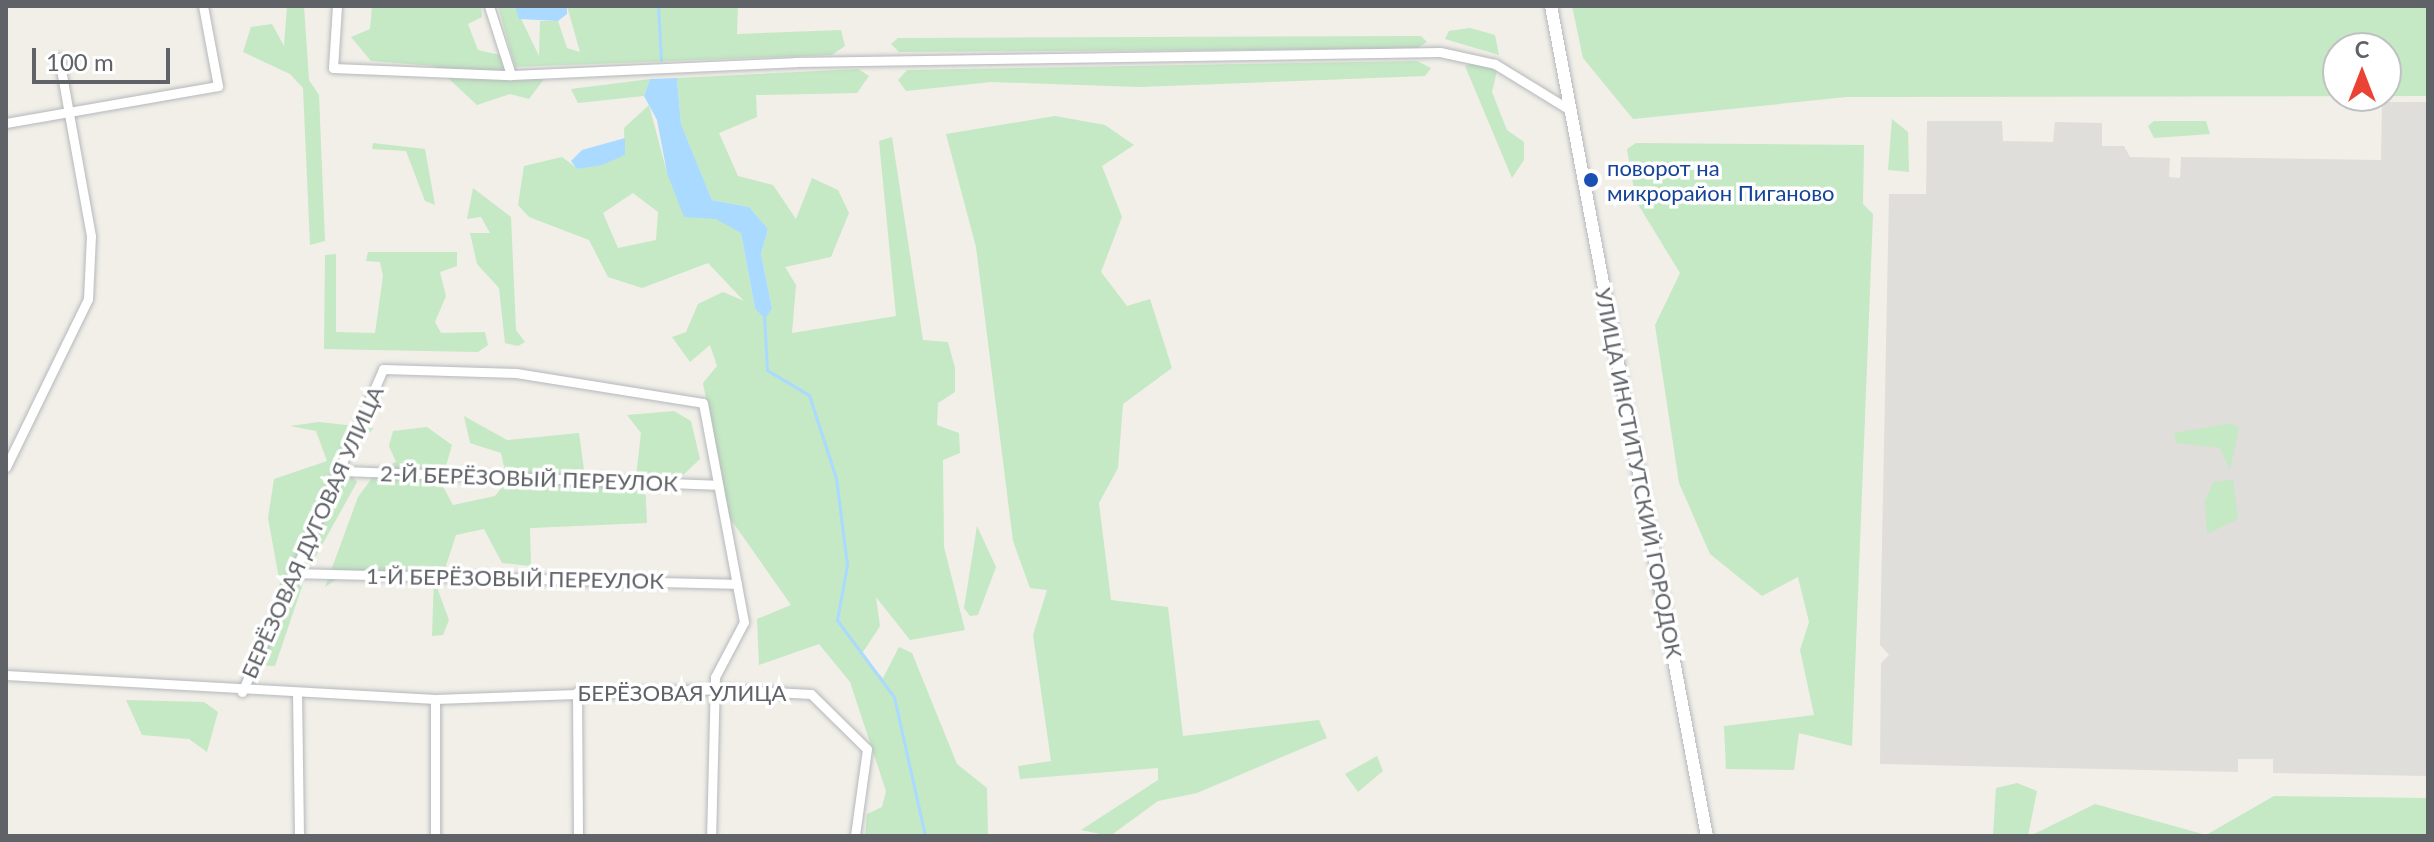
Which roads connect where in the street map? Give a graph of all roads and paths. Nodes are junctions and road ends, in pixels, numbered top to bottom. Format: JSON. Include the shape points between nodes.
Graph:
{"nodes":[{"id":1,"x":203,"y":6,"type":"edge"},
{"id":2,"x":337,"y":6,"type":"edge"},
{"id":3,"x":489,"y":6,"type":"edge"},
{"id":4,"x":1551,"y":6,"type":"edge"},
{"id":5,"x":59,"y":58,"type":"dead end"},
{"id":6,"x":511,"y":75,"type":"junction"},
{"id":7,"x":1570,"y":110,"type":"junction"},
{"id":8,"x":69,"y":112,"type":"junction"},
{"id":9,"x":6,"y":123,"type":"edge"},
{"id":10,"x":6,"y":467,"type":"edge"},
{"id":11,"x":340,"y":471,"type":"junction"},
{"id":12,"x":718,"y":485,"type":"junction"},
{"id":13,"x":294,"y":573,"type":"junction"},
{"id":14,"x":737,"y":584,"type":"junction"},
{"id":15,"x":6,"y":675,"type":"edge"},
{"id":16,"x":716,"y":689,"type":"junction"},
{"id":17,"x":242,"y":692,"type":"junction"},
{"id":18,"x":297,"y":692,"type":"junction"},
{"id":19,"x":577,"y":692,"type":"junction"},
{"id":20,"x":435,"y":699,"type":"junction"},
{"id":21,"x":299,"y":836,"type":"edge"},
{"id":22,"x":435,"y":836,"type":"edge"},
{"id":23,"x":578,"y":836,"type":"edge"},
{"id":24,"x":711,"y":836,"type":"edge"},
{"id":25,"x":855,"y":836,"type":"edge"},
{"id":26,"x":1707,"y":836,"type":"edge"}],
"edges":[{"from":1,"to":8,"type":"street","via":[[218,86]]},
{"from":2,"to":6,"type":"street","via":[[333,68]]},
{"from":3,"to":6,"type":"street"},
{"from":4,"to":7,"type":"street","name":"УЛИЦА ИНСТИТУТСКИЙ ГОРОДОК"},
{"from":5,"to":8,"type":"street"},
{"from":6,"to":7,"type":"street","via":[[809,62],[1440,52],[1495,64]]},
{"from":7,"to":26,"type":"street","name":"УЛИЦА ИНСТИТУТСКИЙ ГОРОДОК"},
{"from":8,"to":9,"type":"street"},
{"from":8,"to":10,"type":"street","via":[[91,236],[88,299]]},
{"from":11,"to":12,"type":"street","name":"2-Й БЕРЁЗОВЫЙ ПЕРЕУЛОК"},
{"from":11,"to":12,"type":"street","name":"БЕРЁЗОВАЯ ДУГОВАЯ УЛИЦА","via":[[383,369],[516,373],[703,403]]},
{"from":11,"to":13,"type":"street","name":"БЕРЁЗОВАЯ ДУГОВАЯ УЛИЦА"},
{"from":12,"to":14,"type":"street","name":"БЕРЁЗОВАЯ ДУГОВАЯ УЛИЦА"},
{"from":13,"to":14,"type":"street","name":"1-Й БЕРЁЗОВЫЙ ПЕРЕУЛОК"},
{"from":13,"to":17,"type":"street","name":"БЕРЁЗОВАЯ ДУГОВАЯ УЛИЦА"},
{"from":14,"to":16,"type":"street","name":"БЕРЁЗОВАЯ ДУГОВАЯ УЛИЦА","via":[[743,634],[718,668]]},
{"from":15,"to":17,"type":"street","name":"БЕРЁЗОВАЯ УЛИЦА"},
{"from":16,"to":19,"type":"street","name":"БЕРЁЗОВАЯ УЛИЦА"},
{"from":16,"to":24,"type":"street","name":"БЕРЁЗОВАЯ ДУГОВАЯ УЛИЦА"},
{"from":16,"to":25,"type":"street","name":"БЕРЁЗОВАЯ УЛИЦА","via":[[811,694],[824,702],[867,749]]},
{"from":17,"to":18,"type":"street","name":"БЕРЁЗОВАЯ УЛИЦА"},
{"from":18,"to":20,"type":"street","name":"БЕРЁЗОВАЯ УЛИЦА"},
{"from":18,"to":21,"type":"street"},
{"from":19,"to":20,"type":"street","name":"БЕРЁЗОВАЯ УЛИЦА"},
{"from":19,"to":23,"type":"street"},
{"from":20,"to":22,"type":"street"}]}
